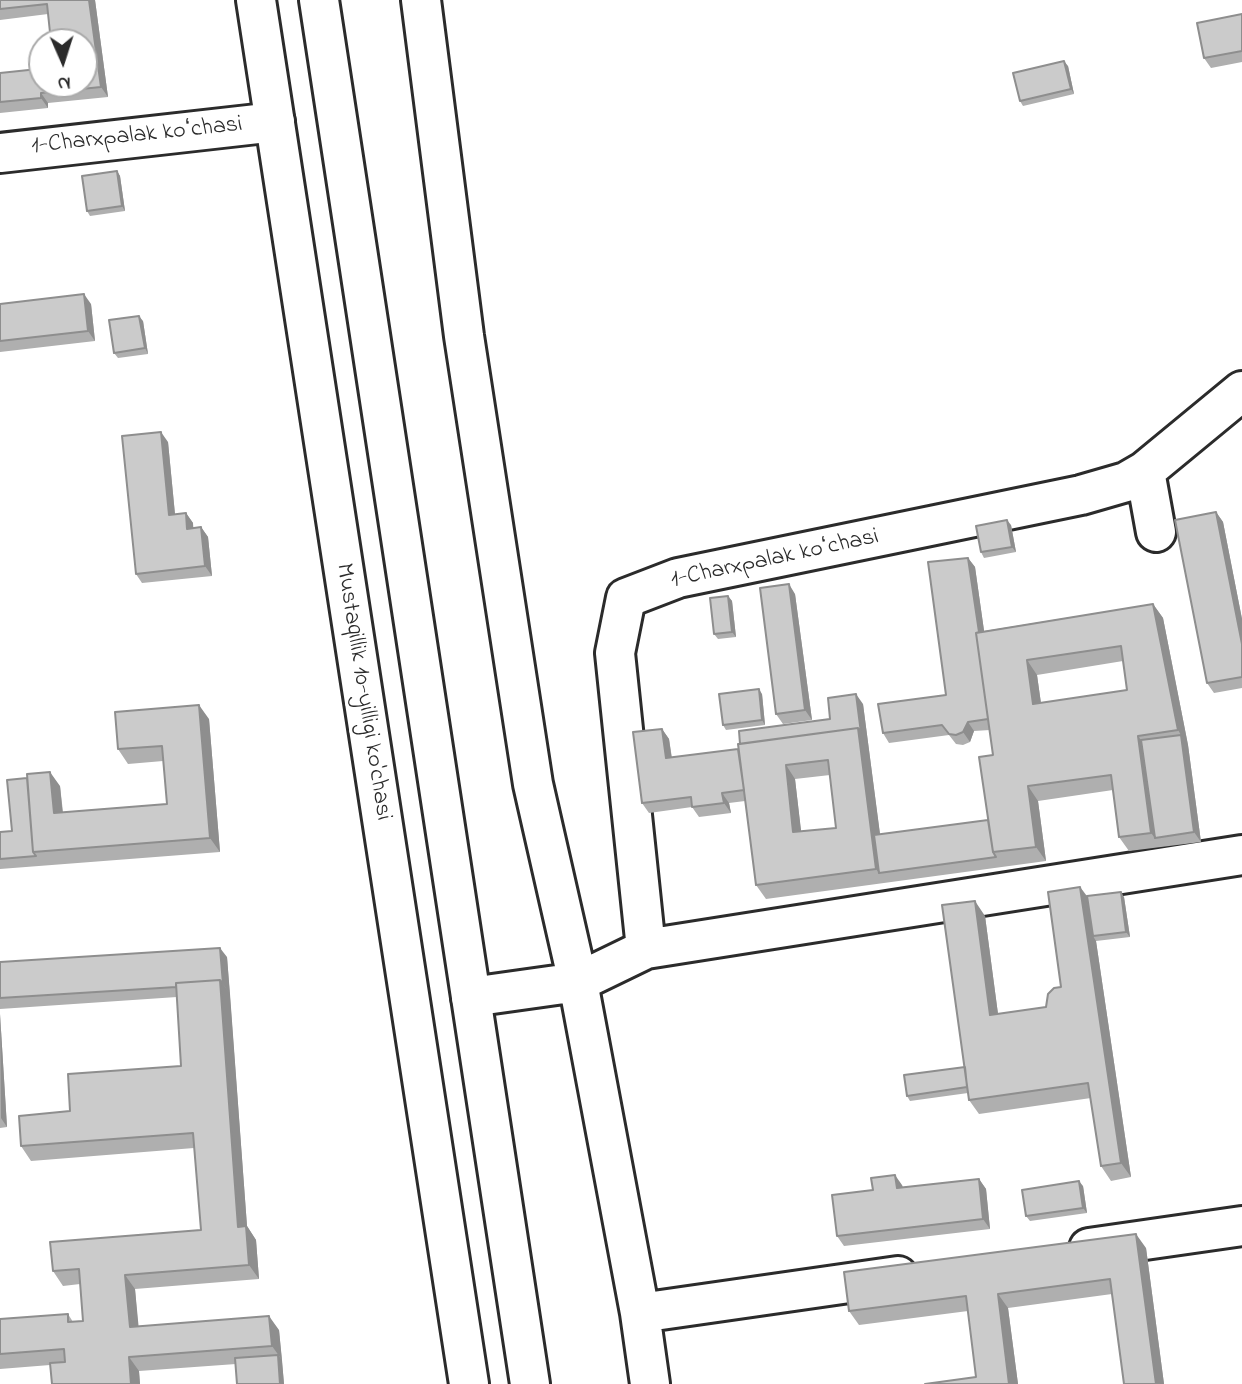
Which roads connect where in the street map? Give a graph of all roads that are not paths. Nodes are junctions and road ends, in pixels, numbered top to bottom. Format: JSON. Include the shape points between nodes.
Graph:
{"nodes":[{"id":1,"x":256,"y":0,"type":"edge"},
{"id":2,"x":318,"y":0,"type":"edge"},
{"id":3,"x":421,"y":0,"type":"edge"},
{"id":4,"x":275,"y":122,"type":"junction"},
{"id":5,"x":0,"y":153,"type":"edge"},
{"id":6,"x":1242,"y":391,"type":"edge"},
{"id":7,"x":1145,"y":471,"type":"junction"},
{"id":8,"x":1156,"y":532,"type":"dead end"},
{"id":9,"x":1242,"y":855,"type":"edge"},
{"id":10,"x":646,"y":949,"type":"junction"},
{"id":11,"x":578,"y":982,"type":"junction"},
{"id":12,"x":471,"y":997,"type":"junction"},
{"id":13,"x":1242,"y":1226,"type":"edge"},
{"id":14,"x":1051,"y":1254,"type":"edge"},
{"id":15,"x":928,"y":1272,"type":"edge"},
{"id":16,"x":640,"y":1313,"type":"junction"},
{"id":17,"x":469,"y":1384,"type":"edge"},
{"id":18,"x":530,"y":1384,"type":"edge"},
{"id":19,"x":650,"y":1384,"type":"edge"}],
"edges":[{"from":1,"to":4,"type":"main road","name":"Mustaqillik 10-yilligi ko'chasi"},
{"from":2,"to":12,"type":"main road"},
{"from":3,"to":11,"type":"main road","via":[[464,336],[533,784]]},
{"from":4,"to":5,"type":"main road","name":"1-Charxpalak koʻchasi"},
{"from":4,"to":17,"type":"main road","name":"Mustaqillik 10-yilligi ko'chasi"},
{"from":6,"to":7,"type":"main road","name":"1-Charxpalak koʻchasi"},
{"from":7,"to":8,"type":"main road"},
{"from":7,"to":10,"type":"main road","name":"1-Charxpalak koʻchasi","via":[[1126,482],[1082,495],[678,578],[626,598],[615,653]]},
{"from":9,"to":10,"type":"main road"},
{"from":10,"to":11,"type":"main road"},
{"from":11,"to":12,"type":"main road"},
{"from":11,"to":16,"type":"main road"},
{"from":12,"to":18,"type":"main road"},
{"from":13,"to":14,"type":"main road"},
{"from":15,"to":16,"type":"main road"},
{"from":16,"to":19,"type":"main road"}]}
